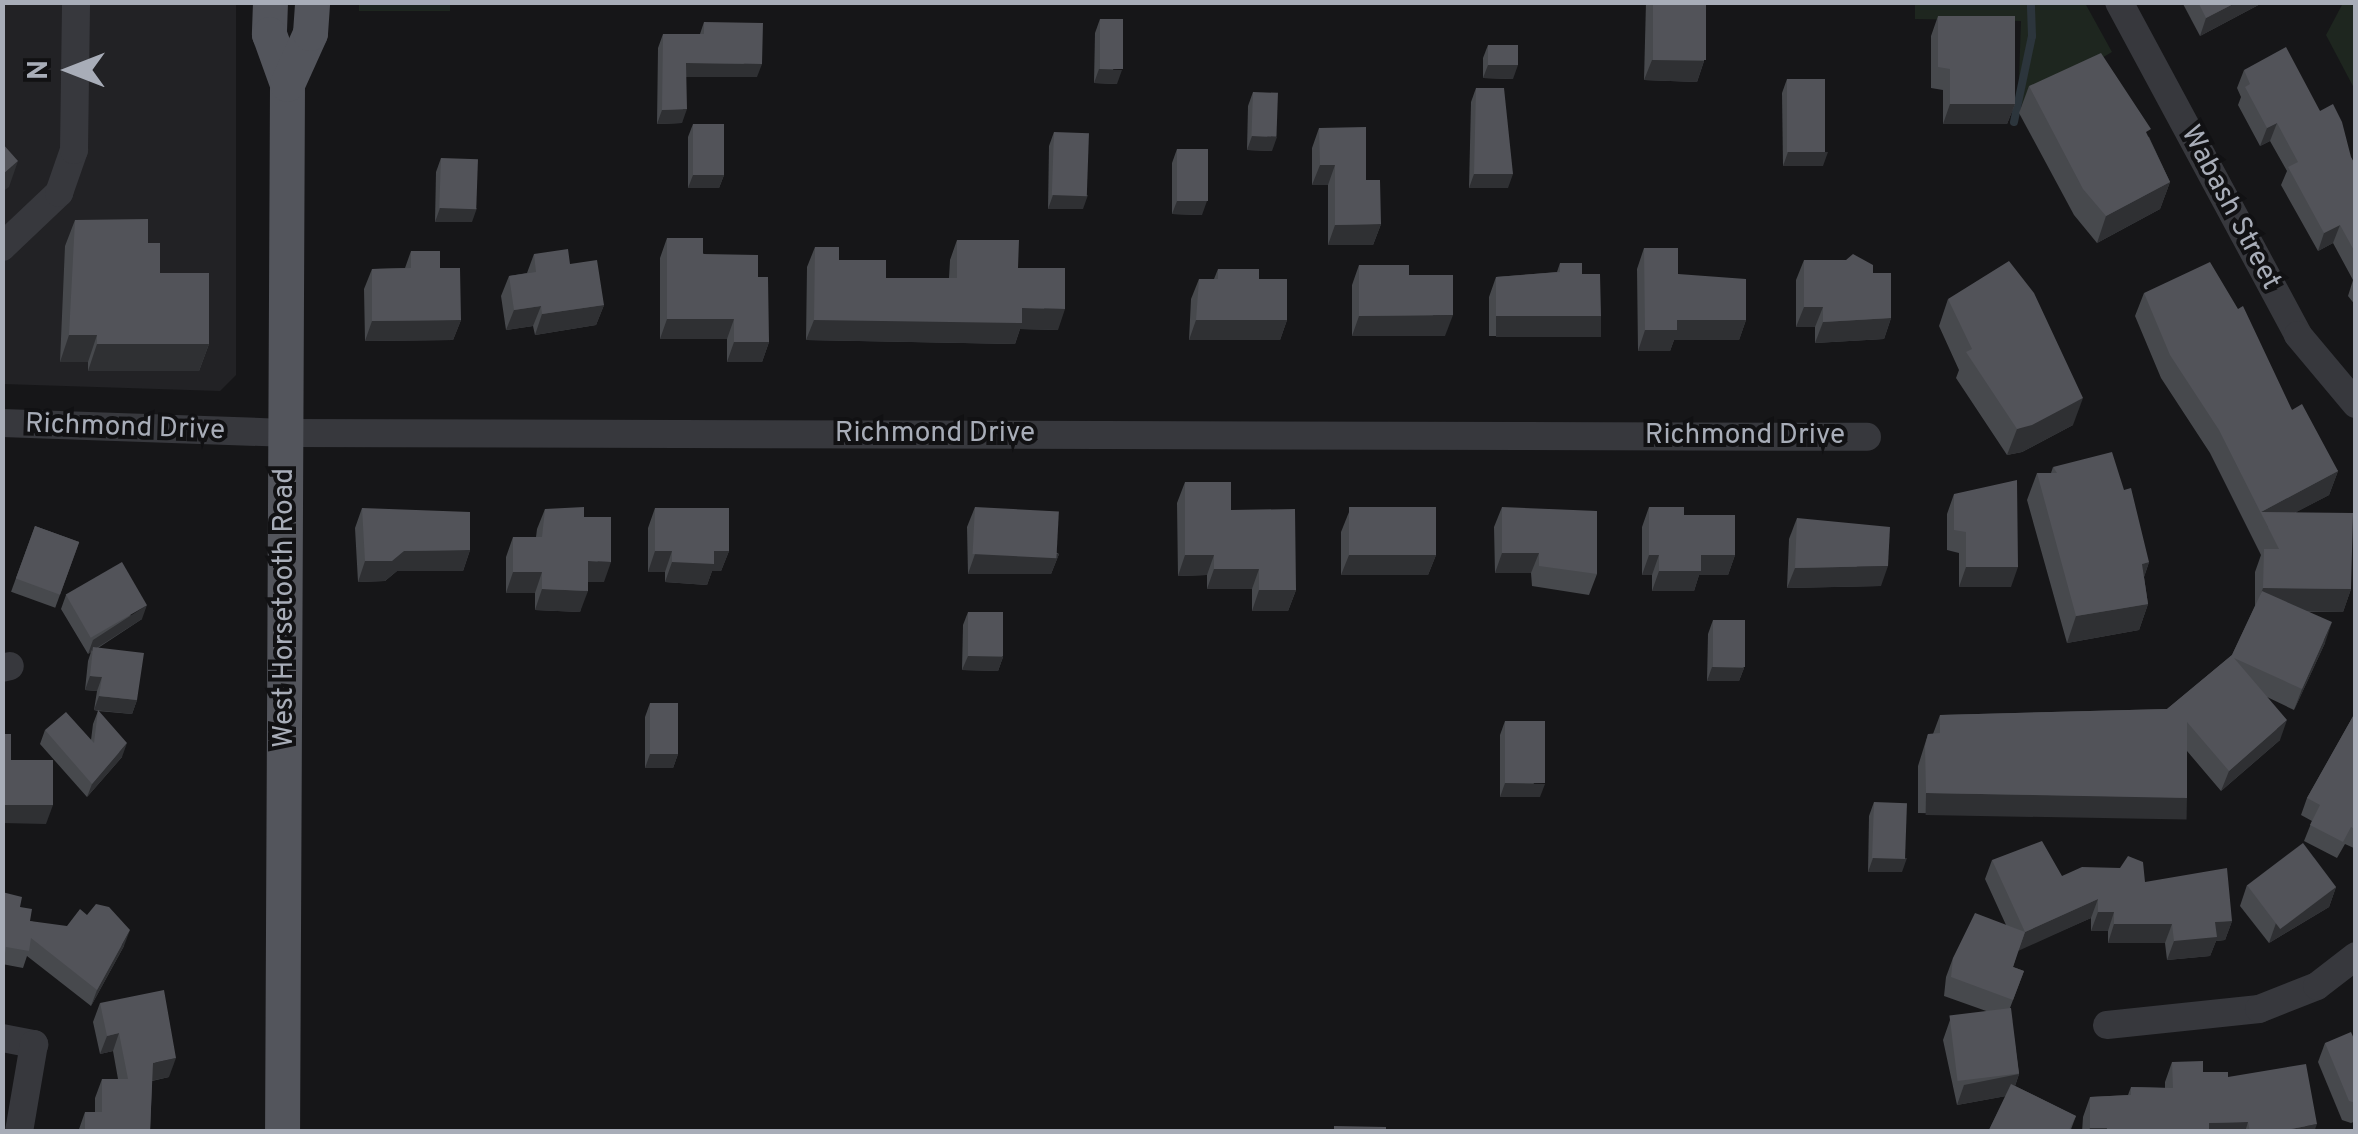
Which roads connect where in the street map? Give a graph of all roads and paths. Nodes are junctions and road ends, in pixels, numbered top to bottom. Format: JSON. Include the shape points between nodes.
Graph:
{"nodes":[{"id":1,"x":76,"y":2,"type":"edge"},
{"id":2,"x":270,"y":2,"type":"edge"},
{"id":3,"x":312,"y":2,"type":"edge"},
{"id":4,"x":2119,"y":2,"type":"edge"},
{"id":5,"x":287,"y":84,"type":"junction"},
{"id":6,"x":2,"y":247,"type":"edge"},
{"id":7,"x":2356,"y":404,"type":"edge"},
{"id":8,"x":2,"y":423,"type":"edge"},
{"id":9,"x":285,"y":433,"type":"junction"},
{"id":10,"x":1868,"y":437,"type":"dead end"},
{"id":11,"x":2356,"y":956,"type":"edge"},
{"id":12,"x":2107,"y":1025,"type":"dead end"},
{"id":13,"x":2,"y":1038,"type":"edge"},
{"id":14,"x":18,"y":1132,"type":"edge"},
{"id":15,"x":282,"y":1132,"type":"edge"}],
"edges":[{"from":1,"to":6,"type":"street","via":[[74,150],[59,194]]},
{"from":2,"to":5,"type":"main road","name":"West Horsetooth Road","via":[[269,34]]},
{"from":3,"to":5,"type":"main road","name":"West Horsetooth Road","via":[[310,33]]},
{"from":4,"to":7,"type":"street","name":"Wabash Street","via":[[2298,335]]},
{"from":5,"to":9,"type":"main road","name":"West Horsetooth Road"},
{"from":8,"to":9,"type":"street","name":"Richmond Drive"},
{"from":9,"to":10,"type":"street","name":"Richmond Drive"},
{"from":9,"to":15,"type":"main road","name":"West Horsetooth Road"},
{"from":11,"to":12,"type":"street","via":[[2318,986],[2259,1009]]},
{"from":13,"to":14,"type":"street","via":[[34,1044]]}]}
